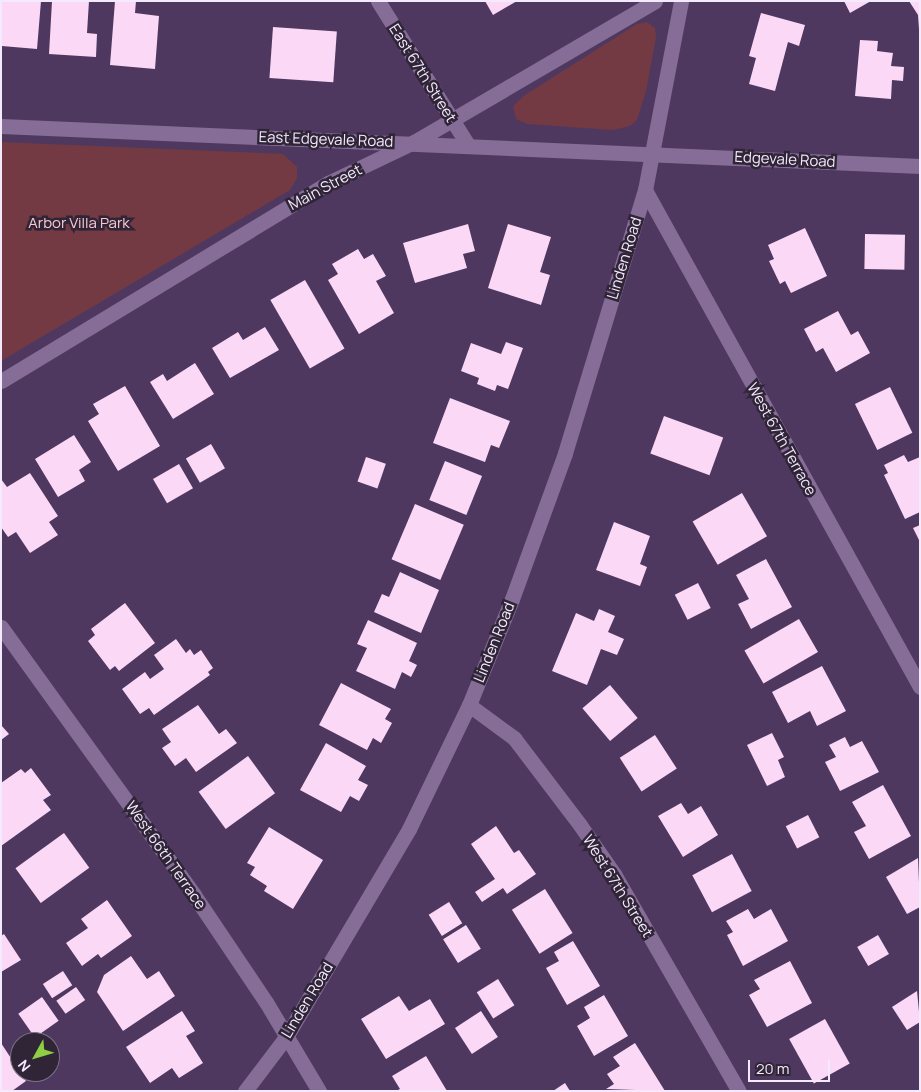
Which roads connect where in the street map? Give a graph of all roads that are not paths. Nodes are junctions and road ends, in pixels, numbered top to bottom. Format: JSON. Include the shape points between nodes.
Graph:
{"nodes":[{"id":1,"x":378,"y":1,"type":"edge"},
{"id":2,"x":655,"y":1,"type":"edge"},
{"id":3,"x":681,"y":1,"type":"edge"},
{"id":4,"x":453,"y":119,"type":"junction"},
{"id":5,"x":1,"y":126,"type":"edge"},
{"id":6,"x":414,"y":142,"type":"junction"},
{"id":7,"x":468,"y":144,"type":"junction"},
{"id":8,"x":651,"y":152,"type":"junction"},
{"id":9,"x":920,"y":166,"type":"edge"},
{"id":10,"x":645,"y":190,"type":"junction"},
{"id":11,"x":1,"y":382,"type":"edge"},
{"id":12,"x":1,"y":626,"type":"edge"},
{"id":13,"x":920,"y":687,"type":"edge"},
{"id":14,"x":469,"y":705,"type":"junction"},
{"id":15,"x":286,"y":1037,"type":"junction"},
{"id":16,"x":246,"y":1091,"type":"edge"},
{"id":17,"x":319,"y":1091,"type":"edge"},
{"id":18,"x":739,"y":1091,"type":"edge"}],
"edges":[{"from":1,"to":4,"type":"street","name":"East 67th Street"},
{"from":2,"to":4,"type":"street","name":"Main Street"},
{"from":3,"to":8,"type":"street"},
{"from":4,"to":6,"type":"street","name":"Main Street"},
{"from":4,"to":7,"type":"street","name":"East 67th Street"},
{"from":5,"to":6,"type":"street","name":"East Edgevale Road"},
{"from":6,"to":7,"type":"street","name":"East Edgevale Road"},
{"from":6,"to":11,"type":"street","name":"Main Street","via":[[328,183]]},
{"from":7,"to":8,"type":"street","name":"East Edgevale Road"},
{"from":8,"to":9,"type":"street","name":"Edgevale Road"},
{"from":8,"to":10,"type":"street","name":"Linden Road"},
{"from":10,"to":13,"type":"street","name":"West 67th Terrace"},
{"from":10,"to":14,"type":"street","name":"Linden Road","via":[[542,518]]},
{"from":12,"to":15,"type":"street","name":"West 66th Terrace","via":[[194,895]]},
{"from":14,"to":15,"type":"street","name":"Linden Road","via":[[409,829]]},
{"from":14,"to":18,"type":"street","name":"West 67th Street","via":[[514,738],[580,825],[614,874]]},
{"from":15,"to":16,"type":"street","name":"Linden Road"},
{"from":15,"to":17,"type":"street","name":"West 66th Terrace"}]}
